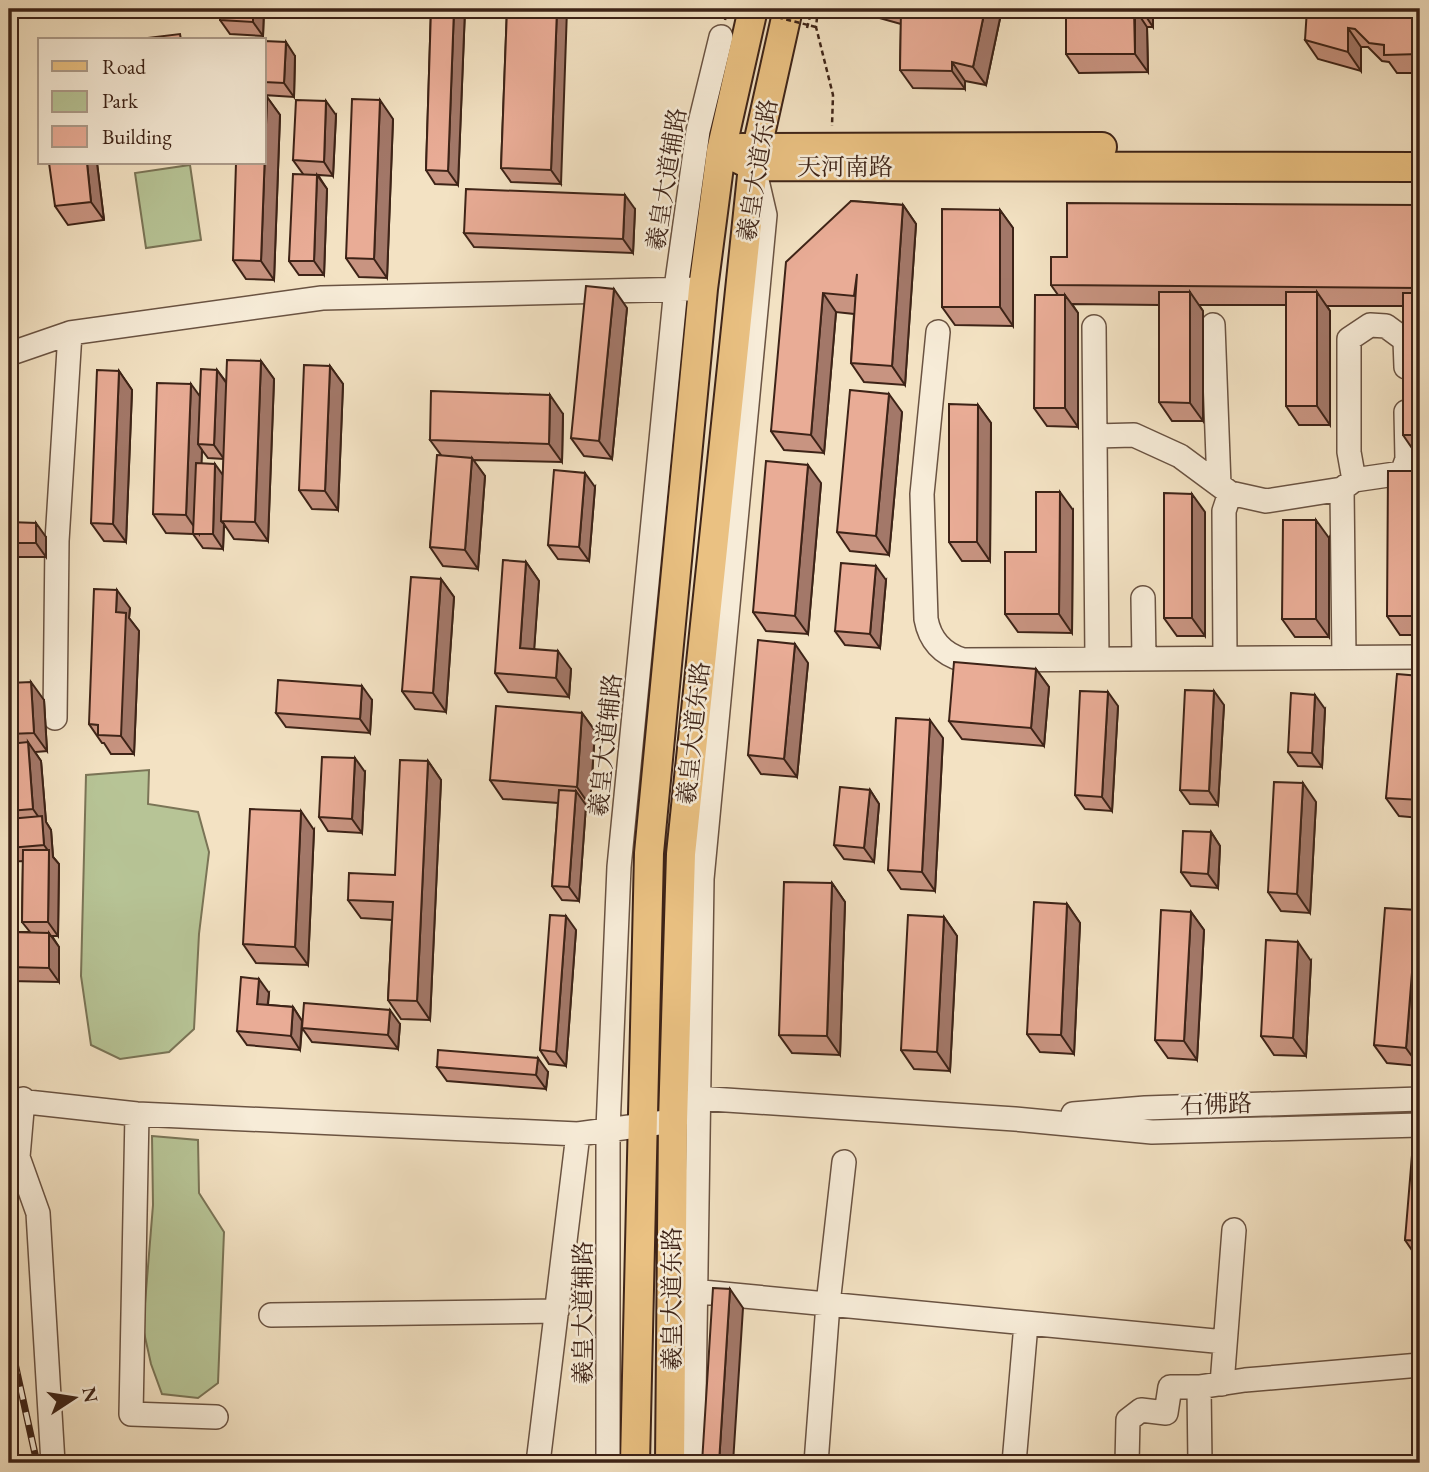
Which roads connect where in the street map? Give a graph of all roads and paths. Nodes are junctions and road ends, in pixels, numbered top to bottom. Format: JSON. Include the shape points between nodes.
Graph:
{"nodes":[{"id":1,"x":745,"y":9,"type":"edge"},
{"id":2,"x":753,"y":9,"type":"edge"},
{"id":3,"x":788,"y":9,"type":"edge"},
{"id":4,"x":818,"y":9,"type":"edge"},
{"id":5,"x":816,"y":27,"type":"junction"},
{"id":6,"x":721,"y":37,"type":"dead end"},
{"id":7,"x":831,"y":146,"type":"junction"},
{"id":8,"x":1420,"y":148,"type":"edge"},
{"id":9,"x":721,"y":151,"type":"junction"},
{"id":10,"x":755,"y":156,"type":"junction"},
{"id":11,"x":1420,"y":167,"type":"edge"},
{"id":12,"x":689,"y":289,"type":"junction"},
{"id":13,"x":1213,"y":325,"type":"dead end"},
{"id":14,"x":1094,"y":327,"type":"dead end"},
{"id":15,"x":938,"y":332,"type":"dead end"},
{"id":16,"x":70,"y":333,"type":"junction"},
{"id":17,"x":9,"y":354,"type":"edge"},
{"id":18,"x":1095,"y":436,"type":"junction"},
{"id":19,"x":1405,"y":474,"type":"edge"},
{"id":20,"x":1348,"y":484,"type":"junction"},
{"id":21,"x":1224,"y":489,"type":"junction"},
{"id":22,"x":1391,"y":500,"type":"edge"},
{"id":23,"x":1143,"y":598,"type":"dead end"},
{"id":24,"x":1344,"y":657,"type":"junction"},
{"id":25,"x":1420,"y":657,"type":"edge"},
{"id":26,"x":1225,"y":658,"type":"junction"},
{"id":27,"x":1097,"y":659,"type":"junction"},
{"id":28,"x":1144,"y":659,"type":"junction"},
{"id":29,"x":55,"y":718,"type":"dead end"},
{"id":30,"x":696,"y":1098,"type":"junction"},
{"id":31,"x":1420,"y":1099,"type":"edge"},
{"id":32,"x":16,"y":1100,"type":"edge"},
{"id":33,"x":137,"y":1114,"type":"junction"},
{"id":34,"x":1014,"y":1119,"type":"junction"},
{"id":35,"x":673,"y":1121,"type":"junction"},
{"id":36,"x":641,"y":1125,"type":"junction"},
{"id":37,"x":1420,"y":1125,"type":"edge"},
{"id":38,"x":608,"y":1129,"type":"junction"},
{"id":39,"x":578,"y":1134,"type":"junction"},
{"id":40,"x":844,"y":1162,"type":"dead end"},
{"id":41,"x":1234,"y":1230,"type":"dead end"},
{"id":42,"x":683,"y":1290,"type":"junction"},
{"id":43,"x":828,"y":1304,"type":"junction"},
{"id":44,"x":557,"y":1311,"type":"junction"},
{"id":45,"x":271,"y":1315,"type":"dead end"},
{"id":46,"x":1027,"y":1324,"type":"junction"},
{"id":47,"x":1225,"y":1342,"type":"junction"},
{"id":48,"x":1420,"y":1365,"type":"edge"},
{"id":49,"x":1222,"y":1384,"type":"junction"},
{"id":50,"x":1199,"y":1387,"type":"junction"},
{"id":51,"x":216,"y":1417,"type":"dead end"},
{"id":52,"x":54,"y":1463,"type":"edge"},
{"id":53,"x":538,"y":1463,"type":"edge"},
{"id":54,"x":608,"y":1463,"type":"edge"},
{"id":55,"x":635,"y":1463,"type":"edge"},
{"id":56,"x":670,"y":1463,"type":"edge"},
{"id":57,"x":693,"y":1463,"type":"edge"},
{"id":58,"x":816,"y":1463,"type":"edge"},
{"id":59,"x":1014,"y":1463,"type":"edge"},
{"id":60,"x":1126,"y":1463,"type":"edge"},
{"id":61,"x":1200,"y":1463,"type":"edge"}],
"edges":[{"from":1,"to":5,"type":"path","bridge":true},
{"from":2,"to":9,"type":"main road","name":"羲皇大道东路"},
{"from":3,"to":10,"type":"main road","name":"羲皇大道东路"},
{"from":4,"to":5,"type":"path"},
{"from":5,"to":7,"type":"path","via":[[833,95]]},
{"from":6,"to":12,"type":"street","name":"羲皇大道辅路","via":[[698,131]]},
{"from":7,"to":8,"type":"main road","name":"天河南路"},
{"from":7,"to":10,"type":"main road","name":"天河南路"},
{"from":9,"to":10,"type":"main road","name":"天河南路"},
{"from":9,"to":12,"type":"main road","name":"羲皇大道东路"},
{"from":10,"to":11,"type":"main road","name":"天河南路"},
{"from":10,"to":30,"type":"street","via":[[765,215],[702,879]]},
{"from":10,"to":35,"type":"main road","name":"羲皇大道东路","via":[[681,853]]},
{"from":12,"to":16,"type":"street","via":[[323,298]]},
{"from":12,"to":36,"type":"main road","name":"羲皇大道东路","via":[[649,853]]},
{"from":12,"to":38,"type":"street","name":"羲皇大道辅路","via":[[619,867]]},
{"from":13,"to":21,"type":"street"},
{"from":14,"to":18,"type":"street"},
{"from":15,"to":27,"type":"street","via":[[922,494],[926,619],[931,635],[948,654],[963,660]]},
{"from":16,"to":17,"type":"street"},
{"from":16,"to":29,"type":"street","via":[[57,541]]},
{"from":18,"to":21,"type":"street","via":[[1133,435],[1180,456]]},
{"from":18,"to":27,"type":"street"},
{"from":19,"to":20,"type":"street"},
{"from":19,"to":20,"type":"street","via":[[1405,340],[1386,326],[1370,326],[1349,340]]},
{"from":19,"to":22,"type":"street"},
{"from":20,"to":21,"type":"street","via":[[1266,501]]},
{"from":20,"to":24,"type":"street"},
{"from":21,"to":26,"type":"street"},
{"from":23,"to":28,"type":"street"},
{"from":24,"to":25,"type":"street"},
{"from":24,"to":26,"type":"street"},
{"from":26,"to":28,"type":"street"},
{"from":27,"to":28,"type":"street"},
{"from":30,"to":34,"type":"street","name":"石佛路"},
{"from":30,"to":35,"type":"street"},
{"from":30,"to":42,"type":"street"},
{"from":31,"to":34,"type":"street","name":"石佛路","via":[[1145,1108]]},
{"from":32,"to":33,"type":"street"},
{"from":32,"to":52,"type":"street","via":[[18,1157],[38,1213]]},
{"from":33,"to":39,"type":"street"},
{"from":33,"to":51,"type":"street","via":[[131,1414]]},
{"from":34,"to":37,"type":"street","name":"石佛路","via":[[1152,1132]]},
{"from":35,"to":36,"type":"street"},
{"from":35,"to":42,"type":"main road","name":"羲皇大道东路"},
{"from":36,"to":38,"type":"street"},
{"from":36,"to":55,"type":"main road","name":"羲皇大道东路"},
{"from":38,"to":39,"type":"street"},
{"from":38,"to":54,"type":"street","name":"羲皇大道辅路"},
{"from":39,"to":44,"type":"street"},
{"from":40,"to":43,"type":"street"},
{"from":41,"to":47,"type":"street"},
{"from":42,"to":43,"type":"street"},
{"from":42,"to":56,"type":"main road","name":"羲皇大道东路"},
{"from":42,"to":57,"type":"street"},
{"from":43,"to":46,"type":"street"},
{"from":43,"to":58,"type":"street"},
{"from":44,"to":45,"type":"street"},
{"from":44,"to":53,"type":"street"},
{"from":46,"to":47,"type":"street"},
{"from":46,"to":59,"type":"street"},
{"from":47,"to":49,"type":"street"},
{"from":48,"to":49,"type":"street"},
{"from":49,"to":50,"type":"street"},
{"from":50,"to":60,"type":"street","via":[[1170,1387],[1166,1413],[1140,1410],[1128,1420]]},
{"from":50,"to":61,"type":"street"}]}
